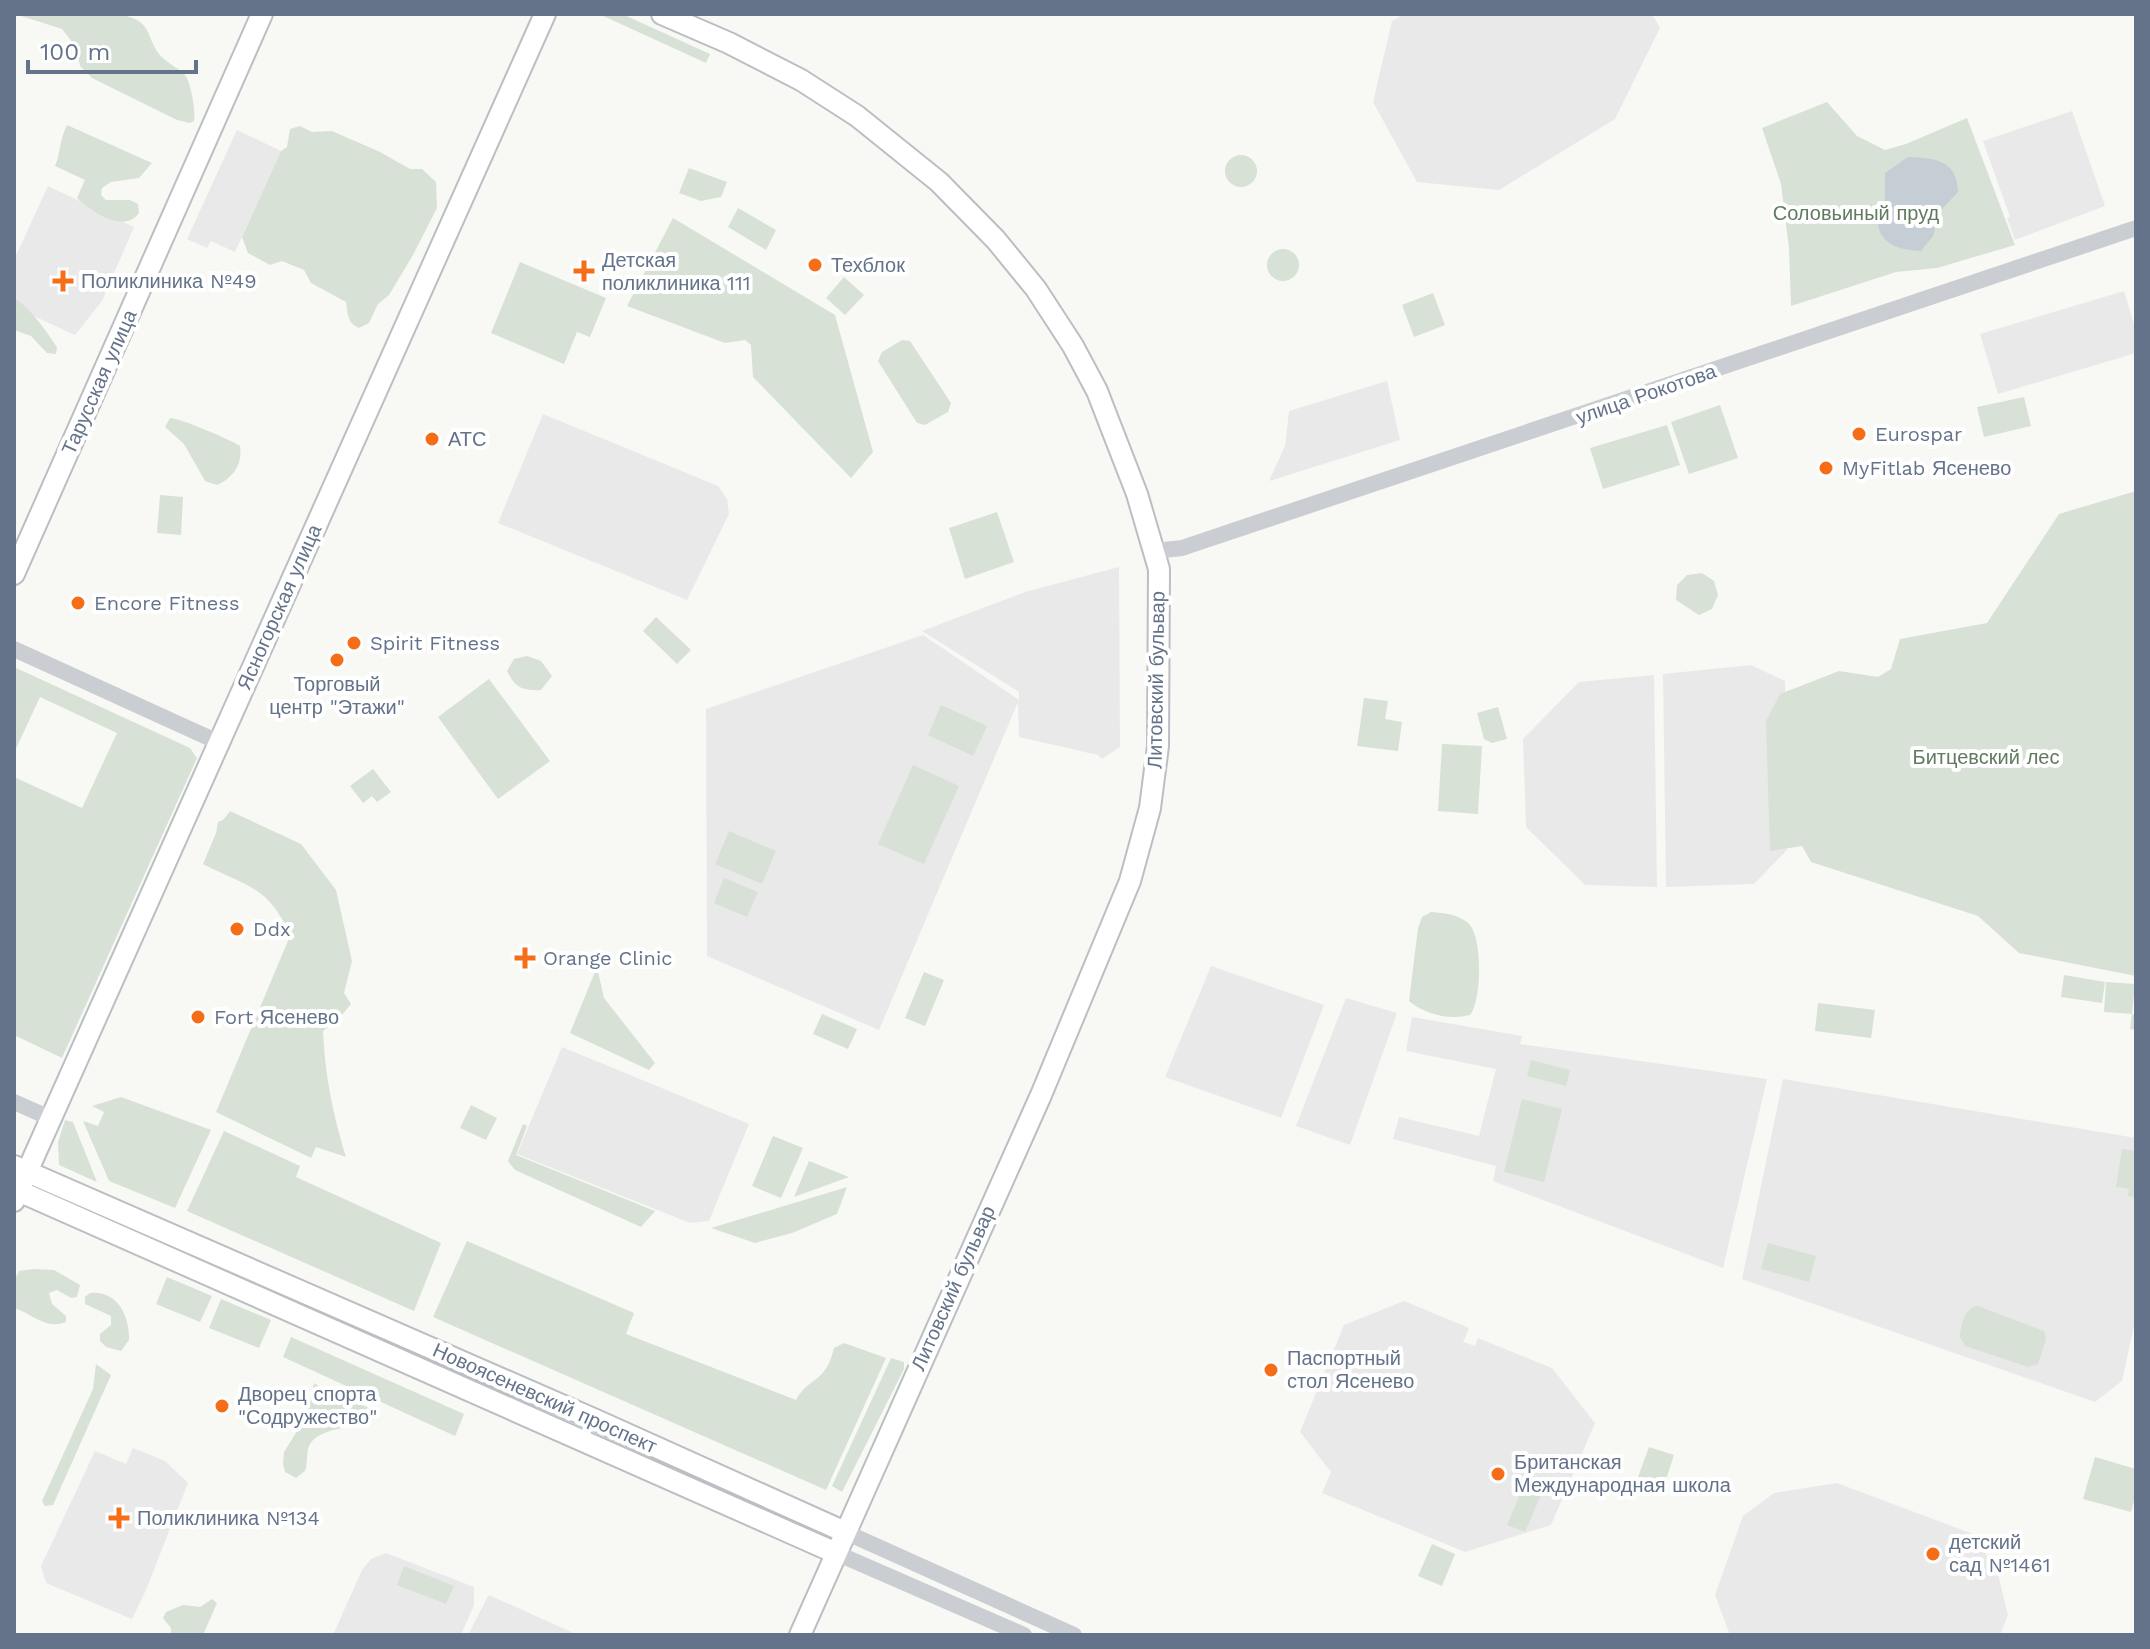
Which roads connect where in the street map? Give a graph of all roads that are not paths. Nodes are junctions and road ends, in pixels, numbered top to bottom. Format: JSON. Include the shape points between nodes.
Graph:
{"nodes":[{"id":1,"x":262,"y":14,"type":"edge"},
{"id":2,"x":545,"y":14,"type":"edge"},
{"id":3,"x":662,"y":14,"type":"edge"},
{"id":4,"x":2136,"y":228,"type":"edge"},
{"id":5,"x":1155,"y":551,"type":"junction"},
{"id":6,"x":14,"y":574,"type":"edge"},
{"id":7,"x":14,"y":649,"type":"edge"},
{"id":8,"x":218,"y":742,"type":"junction"},
{"id":9,"x":14,"y":1102,"type":"edge"},
{"id":10,"x":50,"y":1118,"type":"junction"},
{"id":11,"x":17,"y":1184,"type":"edge"},
{"id":12,"x":845,"y":1532,"type":"junction"},
{"id":13,"x":836,"y":1553,"type":"junction"},
{"id":14,"x":800,"y":1635,"type":"edge"},
{"id":15,"x":1024,"y":1635,"type":"edge"},
{"id":16,"x":1074,"y":1635,"type":"edge"}],
"edges":[{"from":1,"to":6,"type":"main road","name":"Тарусская улица"},
{"from":2,"to":8,"type":"main road","name":"Ясногорская улица"},
{"from":3,"to":5,"type":"main road","name":"Литовский бульвар","via":[[801,80],[857,116],[939,182],[996,240],[1036,289],[1092,382]]},
{"from":4,"to":5,"type":"street","name":"улица Рокотова","via":[[1291,513],[1182,548]]},
{"from":5,"to":12,"type":"main road","name":"Литовский бульвар","via":[[1159,734],[1150,808],[1130,881],[1037,1104]]},
{"from":7,"to":8,"type":"street"},
{"from":8,"to":10,"type":"main road","name":"Ясногорская улица"},
{"from":9,"to":10,"type":"street"},
{"from":10,"to":11,"type":"main road","name":"Ясногорская улица"},
{"from":11,"to":12,"type":"main road","name":"Новоясеневский проспект","via":[[585,1415]]},
{"from":11,"to":13,"type":"main road","name":"Новоясеневский проспект"},
{"from":12,"to":13,"type":"main road","name":"Литовский бульвар"},
{"from":12,"to":16,"type":"street","name":"Новоясеневский проспект"},
{"from":13,"to":14,"type":"main road","name":"Литовский бульвар"},
{"from":13,"to":15,"type":"street","name":"Новоясеневский проспект"}]}
